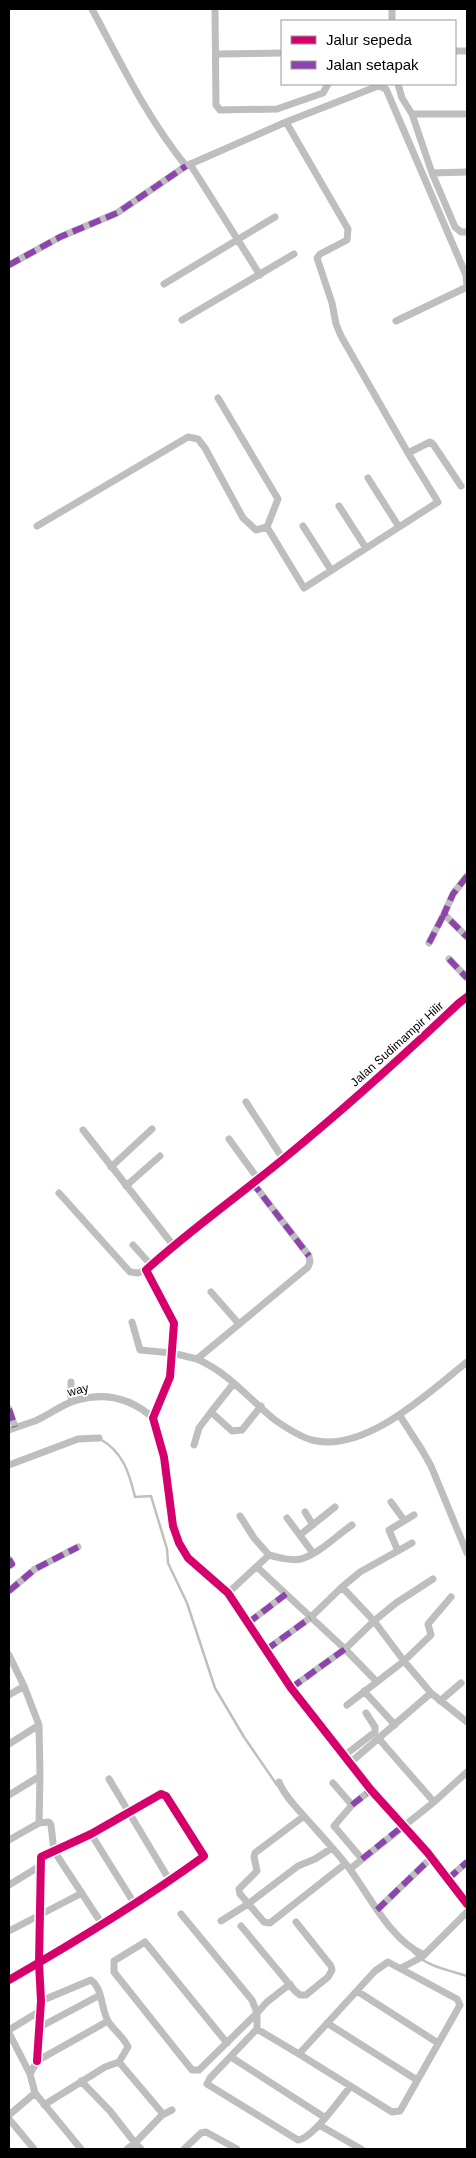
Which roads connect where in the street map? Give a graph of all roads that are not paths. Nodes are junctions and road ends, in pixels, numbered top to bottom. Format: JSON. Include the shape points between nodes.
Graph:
{"nodes":[{"id":1,"x":92,"y":9,"type":"edge"},
{"id":2,"x":215,"y":9,"type":"edge"},
{"id":3,"x":281,"y":53,"type":"edge"},
{"id":4,"x":217,"y":54,"type":"junction"},
{"id":5,"x":327,"y":85,"type":"edge"},
{"id":6,"x":398,"y":85,"type":"edge"},
{"id":7,"x":412,"y":114,"type":"junction"},
{"id":8,"x":467,"y":114,"type":"edge"},
{"id":9,"x":286,"y":122,"type":"junction"},
{"id":10,"x":188,"y":165,"type":"junction"},
{"id":11,"x":467,"y":172,"type":"edge"},
{"id":12,"x":432,"y":173,"type":"junction"},
{"id":13,"x":276,"y":217,"type":"dead end"},
{"id":14,"x":467,"y":232,"type":"edge"},
{"id":15,"x":238,"y":240,"type":"junction"},
{"id":16,"x":294,"y":254,"type":"dead end"},
{"id":17,"x":9,"y":265,"type":"edge"},
{"id":18,"x":466,"y":274,"type":"edge"},
{"id":19,"x":260,"y":275,"type":"junction"},
{"id":20,"x":164,"y":284,"type":"dead end"},
{"id":21,"x":467,"y":286,"type":"edge"},
{"id":22,"x":182,"y":320,"type":"dead end"},
{"id":23,"x":396,"y":321,"type":"dead end"},
{"id":24,"x":218,"y":398,"type":"dead end"},
{"id":25,"x":408,"y":453,"type":"junction"},
{"id":26,"x":368,"y":478,"type":"dead end"},
{"id":27,"x":461,"y":486,"type":"dead end"},
{"id":28,"x":339,"y":506,"type":"dead end"},
{"id":29,"x":37,"y":526,"type":"dead end"},
{"id":30,"x":304,"y":526,"type":"dead end"},
{"id":31,"x":266,"y":527,"type":"junction"},
{"id":32,"x":399,"y":527,"type":"junction"},
{"id":33,"x":366,"y":548,"type":"junction"},
{"id":34,"x":331,"y":570,"type":"junction"},
{"id":35,"x":467,"y":876,"type":"edge"},
{"id":36,"x":444,"y":914,"type":"junction"},
{"id":37,"x":467,"y":937,"type":"edge"},
{"id":38,"x":429,"y":943,"type":"dead end"},
{"id":39,"x":450,"y":959,"type":"dead end"},
{"id":40,"x":467,"y":978,"type":"edge"},
{"id":41,"x":467,"y":997,"type":"edge"},
{"id":42,"x":246,"y":1102,"type":"dead end"},
{"id":43,"x":152,"y":1129,"type":"dead end"},
{"id":44,"x":83,"y":1130,"type":"dead end"},
{"id":45,"x":229,"y":1139,"type":"dead end"},
{"id":46,"x":160,"y":1156,"type":"dead end"},
{"id":47,"x":283,"y":1159,"type":"junction"},
{"id":48,"x":110,"y":1167,"type":"junction"},
{"id":49,"x":255,"y":1181,"type":"junction"},
{"id":50,"x":126,"y":1186,"type":"junction"},
{"id":51,"x":59,"y":1193,"type":"dead end"},
{"id":52,"x":133,"y":1245,"type":"dead end"},
{"id":53,"x":173,"y":1245,"type":"junction"},
{"id":54,"x":149,"y":1268,"type":"junction"},
{"id":55,"x":211,"y":1292,"type":"dead end"},
{"id":56,"x":132,"y":1322,"type":"dead end"},
{"id":57,"x":239,"y":1324,"type":"junction"},
{"id":58,"x":172,"y":1353,"type":"junction"},
{"id":59,"x":198,"y":1359,"type":"junction"},
{"id":60,"x":467,"y":1362,"type":"edge"},
{"id":61,"x":71,"y":1382,"type":"dead end"},
{"id":62,"x":234,"y":1383,"type":"junction"},
{"id":63,"x":71,"y":1402,"type":"junction"},
{"id":64,"x":260,"y":1406,"type":"junction"},
{"id":65,"x":9,"y":1409,"type":"edge"},
{"id":66,"x":211,"y":1412,"type":"junction"},
{"id":67,"x":400,"y":1416,"type":"junction"},
{"id":68,"x":153,"y":1418,"type":"junction"},
{"id":69,"x":12,"y":1429,"type":"edge"},
{"id":70,"x":99,"y":1438,"type":"dead end"},
{"id":71,"x":194,"y":1445,"type":"dead end"},
{"id":72,"x":9,"y":1464,"type":"edge"},
{"id":73,"x":391,"y":1502,"type":"dead end"},
{"id":74,"x":335,"y":1507,"type":"dead end"},
{"id":75,"x":305,"y":1512,"type":"dead end"},
{"id":76,"x":414,"y":1515,"type":"dead end"},
{"id":77,"x":240,"y":1516,"type":"dead end"},
{"id":78,"x":287,"y":1518,"type":"dead end"},
{"id":79,"x":404,"y":1520,"type":"junction"},
{"id":80,"x":313,"y":1525,"type":"junction"},
{"id":81,"x":352,"y":1525,"type":"dead end"},
{"id":82,"x":300,"y":1534,"type":"junction"},
{"id":83,"x":412,"y":1544,"type":"dead end"},
{"id":84,"x":78,"y":1547,"type":"dead end"},
{"id":85,"x":398,"y":1551,"type":"junction"},
{"id":86,"x":313,"y":1553,"type":"junction"},
{"id":87,"x":467,"y":1553,"type":"edge"},
{"id":88,"x":269,"y":1556,"type":"junction"},
{"id":89,"x":9,"y":1559,"type":"edge"},
{"id":90,"x":9,"y":1566,"type":"edge"},
{"id":91,"x":257,"y":1567,"type":"junction"},
{"id":92,"x":433,"y":1579,"type":"dead end"},
{"id":93,"x":342,"y":1587,"type":"junction"},
{"id":94,"x":9,"y":1590,"type":"edge"},
{"id":95,"x":228,"y":1593,"type":"junction"},
{"id":96,"x":286,"y":1594,"type":"junction"},
{"id":97,"x":451,"y":1597,"type":"dead end"},
{"id":98,"x":310,"y":1618,"type":"junction"},
{"id":99,"x":374,"y":1621,"type":"junction"},
{"id":100,"x":248,"y":1623,"type":"junction"},
{"id":101,"x":345,"y":1649,"type":"junction"},
{"id":102,"x":266,"y":1650,"type":"junction"},
{"id":103,"x":9,"y":1655,"type":"edge"},
{"id":104,"x":404,"y":1661,"type":"junction"},
{"id":105,"x":376,"y":1682,"type":"junction"},
{"id":106,"x":461,"y":1683,"type":"dead end"},
{"id":107,"x":24,"y":1686,"type":"junction"},
{"id":108,"x":291,"y":1688,"type":"junction"},
{"id":109,"x":364,"y":1691,"type":"junction"},
{"id":110,"x":432,"y":1693,"type":"junction"},
{"id":111,"x":9,"y":1695,"type":"edge"},
{"id":112,"x":440,"y":1701,"type":"junction"},
{"id":113,"x":347,"y":1705,"type":"dead end"},
{"id":114,"x":366,"y":1714,"type":"dead end"},
{"id":115,"x":467,"y":1722,"type":"edge"},
{"id":116,"x":39,"y":1725,"type":"junction"},
{"id":117,"x":395,"y":1725,"type":"junction"},
{"id":118,"x":379,"y":1739,"type":"junction"},
{"id":119,"x":9,"y":1744,"type":"edge"},
{"id":120,"x":345,"y":1755,"type":"junction"},
{"id":121,"x":351,"y":1762,"type":"junction"},
{"id":122,"x":467,"y":1772,"type":"edge"},
{"id":123,"x":40,"y":1776,"type":"junction"},
{"id":124,"x":109,"y":1779,"type":"dead end"},
{"id":125,"x":279,"y":1782,"type":"dead end"},
{"id":126,"x":333,"y":1783,"type":"dead end"},
{"id":127,"x":372,"y":1790,"type":"junction"},
{"id":128,"x":9,"y":1795,"type":"edge"},
{"id":129,"x":434,"y":1802,"type":"junction"},
{"id":130,"x":352,"y":1805,"type":"junction"},
{"id":131,"x":129,"y":1812,"type":"junction"},
{"id":132,"x":304,"y":1816,"type":"junction"},
{"id":133,"x":39,"y":1823,"type":"junction"},
{"id":134,"x":403,"y":1826,"type":"junction"},
{"id":135,"x":91,"y":1834,"type":"junction"},
{"id":136,"x":9,"y":1840,"type":"edge"},
{"id":137,"x":332,"y":1848,"type":"junction"},
{"id":138,"x":54,"y":1851,"type":"junction"},
{"id":139,"x":431,"y":1858,"type":"junction"},
{"id":140,"x":362,"y":1859,"type":"junction"},
{"id":141,"x":467,"y":1862,"type":"edge"},
{"id":142,"x":40,"y":1866,"type":"junction"},
{"id":143,"x":347,"y":1866,"type":"junction"},
{"id":144,"x":448,"y":1879,"type":"junction"},
{"id":145,"x":170,"y":1881,"type":"junction"},
{"id":146,"x":9,"y":1884,"type":"edge"},
{"id":147,"x":82,"y":1892,"type":"junction"},
{"id":148,"x":134,"y":1903,"type":"junction"},
{"id":149,"x":248,"y":1904,"type":"junction"},
{"id":150,"x":467,"y":1904,"type":"edge"},
{"id":151,"x":377,"y":1910,"type":"junction"},
{"id":152,"x":467,"y":1912,"type":"edge"},
{"id":153,"x":181,"y":1914,"type":"dead end"},
{"id":154,"x":40,"y":1915,"type":"junction"},
{"id":155,"x":221,"y":1921,"type":"dead end"},
{"id":156,"x":296,"y":1922,"type":"dead end"},
{"id":157,"x":102,"y":1924,"type":"junction"},
{"id":158,"x":241,"y":1926,"type":"dead end"},
{"id":159,"x":9,"y":1931,"type":"edge"},
{"id":160,"x":421,"y":1957,"type":"junction"},
{"id":161,"x":39,"y":1963,"type":"junction"},
{"id":162,"x":401,"y":1968,"type":"junction"},
{"id":163,"x":9,"y":1980,"type":"edge"},
{"id":164,"x":290,"y":1984,"type":"junction"},
{"id":165,"x":357,"y":1991,"type":"junction"},
{"id":166,"x":100,"y":1995,"type":"junction"},
{"id":167,"x":41,"y":2001,"type":"junction"},
{"id":168,"x":40,"y":2011,"type":"junction"},
{"id":169,"x":257,"y":2013,"type":"junction"},
{"id":170,"x":108,"y":2021,"type":"junction"},
{"id":171,"x":327,"y":2023,"type":"junction"},
{"id":172,"x":40,"y":2027,"type":"junction"},
{"id":173,"x":257,"y":2029,"type":"junction"},
{"id":174,"x":9,"y":2031,"type":"edge"},
{"id":175,"x":227,"y":2042,"type":"junction"},
{"id":176,"x":438,"y":2043,"type":"junction"},
{"id":177,"x":17,"y":2048,"type":"junction"},
{"id":178,"x":9,"y":2052,"type":"edge"},
{"id":179,"x":299,"y":2054,"type":"junction"},
{"id":180,"x":231,"y":2057,"type":"junction"},
{"id":181,"x":37,"y":2061,"type":"junction"},
{"id":182,"x":119,"y":2062,"type":"junction"},
{"id":183,"x":30,"y":2074,"type":"junction"},
{"id":184,"x":417,"y":2080,"type":"junction"},
{"id":185,"x":82,"y":2081,"type":"junction"},
{"id":186,"x":350,"y":2086,"type":"junction"},
{"id":187,"x":36,"y":2093,"type":"junction"},
{"id":188,"x":44,"y":2105,"type":"junction"},
{"id":189,"x":172,"y":2110,"type":"dead end"},
{"id":190,"x":9,"y":2115,"type":"edge"},
{"id":191,"x":162,"y":2115,"type":"junction"},
{"id":192,"x":324,"y":2117,"type":"junction"},
{"id":193,"x":9,"y":2119,"type":"edge"},
{"id":194,"x":318,"y":2125,"type":"junction"},
{"id":195,"x":135,"y":2143,"type":"junction"},
{"id":196,"x":34,"y":2149,"type":"edge"},
{"id":197,"x":81,"y":2149,"type":"edge"},
{"id":198,"x":127,"y":2149,"type":"edge"},
{"id":199,"x":141,"y":2149,"type":"edge"},
{"id":200,"x":184,"y":2149,"type":"edge"},
{"id":201,"x":237,"y":2149,"type":"edge"},
{"id":202,"x":362,"y":2149,"type":"edge"}],
"edges":[{"from":1,"to":10,"type":"street","via":[[162,137]]},
{"from":2,"to":4,"type":"street"},
{"from":3,"to":4,"type":"street"},
{"from":4,"to":5,"type":"street","via":[[216,104],[220,110],[278,109],[323,93]]},
{"from":6,"to":7,"type":"street"},
{"from":7,"to":8,"type":"street"},
{"from":7,"to":12,"type":"street"},
{"from":9,"to":10,"type":"street"},
{"from":9,"to":18,"type":"street","via":[[378,86],[386,89]]},
{"from":9,"to":25,"type":"street","via":[[348,229],[347,240],[317,258],[336,324]]},
{"from":10,"to":15,"type":"street"},
{"from":10,"to":17,"type":"street","via":[[117,213],[60,237]]},
{"from":11,"to":12,"type":"street"},
{"from":12,"to":14,"type":"street","via":[[455,228]]},
{"from":13,"to":15,"type":"street"},
{"from":15,"to":19,"type":"street"},
{"from":15,"to":20,"type":"street"},
{"from":16,"to":19,"type":"street"},
{"from":18,"to":21,"type":"street"},
{"from":19,"to":22,"type":"street"},
{"from":21,"to":23,"type":"street"},
{"from":24,"to":31,"type":"street","via":[[278,499]]},
{"from":25,"to":27,"type":"street","via":[[430,442]]},
{"from":25,"to":32,"type":"street","via":[[438,502]]},
{"from":26,"to":32,"type":"street"},
{"from":28,"to":33,"type":"street"},
{"from":29,"to":31,"type":"street","via":[[188,437],[198,439],[243,518],[256,530]]},
{"from":30,"to":34,"type":"street"},
{"from":31,"to":34,"type":"street","via":[[304,588]]},
{"from":32,"to":33,"type":"street"},
{"from":33,"to":34,"type":"street"},
{"from":35,"to":36,"type":"street","via":[[453,894]]},
{"from":36,"to":37,"type":"street"},
{"from":36,"to":38,"type":"street"},
{"from":39,"to":40,"type":"street"},
{"from":41,"to":47,"type":"street","name":"Jalan Sudimampir Hilir"},
{"from":42,"to":47,"type":"street"},
{"from":43,"to":48,"type":"street"},
{"from":44,"to":48,"type":"street"},
{"from":45,"to":49,"type":"street"},
{"from":46,"to":50,"type":"street"},
{"from":47,"to":49,"type":"street","name":"Jalan Sudimampir Hilir"},
{"from":48,"to":50,"type":"street"},
{"from":49,"to":53,"type":"street","name":"Jalan Sudimampir Hilir"},
{"from":49,"to":57,"type":"street","via":[[309,1256],[310,1262]]},
{"from":50,"to":53,"type":"street"},
{"from":51,"to":54,"type":"street","via":[[130,1272],[138,1273]]},
{"from":52,"to":54,"type":"street"},
{"from":53,"to":54,"type":"street","name":"Jalan Sudimampir Hilir"},
{"from":54,"to":58,"type":"street","via":[[174,1323]]},
{"from":55,"to":57,"type":"street"},
{"from":56,"to":58,"type":"street","via":[[140,1350]]},
{"from":57,"to":59,"type":"street"},
{"from":58,"to":59,"type":"street"},
{"from":58,"to":68,"type":"street","via":[[170,1377]]},
{"from":59,"to":62,"type":"street","via":[[212,1365]]},
{"from":60,"to":67,"type":"street"},
{"from":61,"to":63,"type":"street"},
{"from":62,"to":64,"type":"street"},
{"from":62,"to":66,"type":"street"},
{"from":63,"to":68,"type":"street","name":"way","via":[[98,1397],[120,1399],[140,1407]]},
{"from":63,"to":69,"type":"street","name":"way"},
{"from":64,"to":66,"type":"street","via":[[238,1432],[232,1431]]},
{"from":64,"to":67,"type":"street","via":[[276,1420],[311,1439],[325,1442],[345,1440]]},
{"from":65,"to":69,"type":"street"},
{"from":66,"to":71,"type":"street","via":[[195,1435]]},
{"from":67,"to":87,"type":"street","via":[[431,1466]]},
{"from":68,"to":95,"type":"street","via":[[164,1457],[178,1543],[188,1558]]},
{"from":70,"to":72,"type":"street","via":[[78,1439]]},
{"from":73,"to":79,"type":"street"},
{"from":74,"to":80,"type":"street"},
{"from":75,"to":80,"type":"street"},
{"from":76,"to":79,"type":"street"},
{"from":77,"to":88,"type":"street"},
{"from":78,"to":82,"type":"street"},
{"from":79,"to":85,"type":"street","via":[[389,1530]]},
{"from":80,"to":82,"type":"street"},
{"from":81,"to":86,"type":"street"},
{"from":82,"to":86,"type":"street"},
{"from":83,"to":85,"type":"street"},
{"from":84,"to":94,"type":"street","via":[[35,1569]]},
{"from":85,"to":93,"type":"street","via":[[360,1572]]},
{"from":86,"to":88,"type":"street","via":[[295,1559]]},
{"from":88,"to":91,"type":"street"},
{"from":89,"to":90,"type":"street","via":[[12,1564]]},
{"from":91,"to":95,"type":"street"},
{"from":91,"to":96,"type":"street"},
{"from":92,"to":99,"type":"street"},
{"from":93,"to":98,"type":"street"},
{"from":93,"to":99,"type":"street"},
{"from":95,"to":100,"type":"street"},
{"from":96,"to":98,"type":"street"},
{"from":96,"to":100,"type":"street"},
{"from":97,"to":104,"type":"street","via":[[428,1624],[431,1635]]},
{"from":98,"to":101,"type":"street"},
{"from":98,"to":102,"type":"street"},
{"from":99,"to":101,"type":"street"},
{"from":99,"to":104,"type":"street"},
{"from":100,"to":102,"type":"street"},
{"from":101,"to":105,"type":"street"},
{"from":101,"to":108,"type":"street"},
{"from":102,"to":108,"type":"street"},
{"from":103,"to":107,"type":"street"},
{"from":104,"to":105,"type":"street"},
{"from":104,"to":110,"type":"street"},
{"from":105,"to":109,"type":"street"},
{"from":106,"to":112,"type":"street"},
{"from":107,"to":111,"type":"street"},
{"from":107,"to":116,"type":"street"},
{"from":108,"to":120,"type":"street"},
{"from":109,"to":113,"type":"street"},
{"from":109,"to":117,"type":"street"},
{"from":110,"to":112,"type":"street"},
{"from":110,"to":117,"type":"street"},
{"from":112,"to":115,"type":"street"},
{"from":114,"to":120,"type":"street","via":[[375,1726],[375,1732]]},
{"from":116,"to":119,"type":"street"},
{"from":116,"to":123,"type":"street"},
{"from":117,"to":118,"type":"street"},
{"from":118,"to":121,"type":"street"},
{"from":118,"to":129,"type":"street"},
{"from":120,"to":121,"type":"street"},
{"from":121,"to":127,"type":"street"},
{"from":122,"to":129,"type":"street"},
{"from":123,"to":128,"type":"street"},
{"from":123,"to":133,"type":"street"},
{"from":124,"to":131,"type":"street"},
{"from":125,"to":132,"type":"street"},
{"from":126,"to":130,"type":"street"},
{"from":127,"to":130,"type":"street"},
{"from":127,"to":134,"type":"street"},
{"from":129,"to":134,"type":"street"},
{"from":130,"to":140,"type":"street","via":[[334,1826]]},
{"from":131,"to":135,"type":"street"},
{"from":131,"to":145,"type":"street"},
{"from":131,"to":145,"type":"street","via":[[164,1794],[204,1856]]},
{"from":132,"to":137,"type":"street"},
{"from":132,"to":149,"type":"street","via":[[254,1855],[257,1871],[239,1888]]},
{"from":133,"to":136,"type":"street"},
{"from":133,"to":138,"type":"street","via":[[46,1822],[51,1826]]},
{"from":134,"to":139,"type":"street"},
{"from":134,"to":140,"type":"street"},
{"from":135,"to":138,"type":"street"},
{"from":135,"to":148,"type":"street"},
{"from":137,"to":143,"type":"street"},
{"from":137,"to":149,"type":"street","via":[[298,1866]]},
{"from":138,"to":142,"type":"street","via":[[42,1856]]},
{"from":138,"to":147,"type":"street"},
{"from":139,"to":144,"type":"street"},
{"from":139,"to":151,"type":"street"},
{"from":140,"to":143,"type":"street"},
{"from":141,"to":144,"type":"street"},
{"from":142,"to":146,"type":"street"},
{"from":142,"to":154,"type":"street"},
{"from":143,"to":149,"type":"street","via":[[270,1923],[264,1922]]},
{"from":143,"to":151,"type":"street"},
{"from":144,"to":150,"type":"street"},
{"from":145,"to":148,"type":"street"},
{"from":147,"to":154,"type":"street"},
{"from":147,"to":157,"type":"street"},
{"from":148,"to":157,"type":"street"},
{"from":149,"to":155,"type":"street"},
{"from":151,"to":160,"type":"street"},
{"from":152,"to":160,"type":"street"},
{"from":153,"to":169,"type":"street","via":[[252,2000]]},
{"from":154,"to":159,"type":"street"},
{"from":154,"to":161,"type":"street"},
{"from":156,"to":164,"type":"street","via":[[332,1970],[306,1995],[300,1995]]},
{"from":157,"to":161,"type":"street"},
{"from":158,"to":164,"type":"street"},
{"from":160,"to":162,"type":"street"},
{"from":161,"to":163,"type":"street"},
{"from":161,"to":167,"type":"street"},
{"from":162,"to":165,"type":"street","via":[[391,1963],[384,1964]]},
{"from":162,"to":176,"type":"street","via":[[457,2000],[460,2005]]},
{"from":164,"to":169,"type":"street"},
{"from":165,"to":171,"type":"street"},
{"from":165,"to":176,"type":"street"},
{"from":166,"to":167,"type":"street","via":[[94,1982],[89,1980]]},
{"from":166,"to":170,"type":"street"},
{"from":166,"to":172,"type":"street"},
{"from":167,"to":168,"type":"street"},
{"from":168,"to":172,"type":"street"},
{"from":168,"to":174,"type":"street"},
{"from":169,"to":173,"type":"street"},
{"from":169,"to":175,"type":"street"},
{"from":170,"to":181,"type":"street"},
{"from":170,"to":182,"type":"street","via":[[128,2046]]},
{"from":171,"to":179,"type":"street"},
{"from":171,"to":184,"type":"street"},
{"from":172,"to":181,"type":"street"},
{"from":173,"to":179,"type":"street"},
{"from":173,"to":180,"type":"street"},
{"from":174,"to":177,"type":"street"},
{"from":175,"to":175,"type":"street","via":[[199,2070],[192,2070],[114,1972],[114,1961],[144,1942]]},
{"from":176,"to":184,"type":"street"},
{"from":177,"to":178,"type":"street"},
{"from":177,"to":183,"type":"street"},
{"from":179,"to":186,"type":"street"},
{"from":180,"to":192,"type":"street"},
{"from":180,"to":194,"type":"street","via":[[207,2084],[298,2140]]},
{"from":181,"to":183,"type":"street"},
{"from":182,"to":185,"type":"street"},
{"from":182,"to":191,"type":"street"},
{"from":183,"to":187,"type":"street"},
{"from":184,"to":186,"type":"street","via":[[396,2113]]},
{"from":185,"to":188,"type":"street"},
{"from":185,"to":195,"type":"street"},
{"from":186,"to":192,"type":"street"},
{"from":187,"to":188,"type":"street"},
{"from":187,"to":190,"type":"street"},
{"from":188,"to":197,"type":"street"},
{"from":189,"to":191,"type":"street"},
{"from":191,"to":195,"type":"street"},
{"from":192,"to":194,"type":"street"},
{"from":193,"to":196,"type":"street"},
{"from":194,"to":202,"type":"street"},
{"from":195,"to":198,"type":"street"},
{"from":195,"to":199,"type":"street"},
{"from":200,"to":201,"type":"street","via":[[206,2132]]}]}
